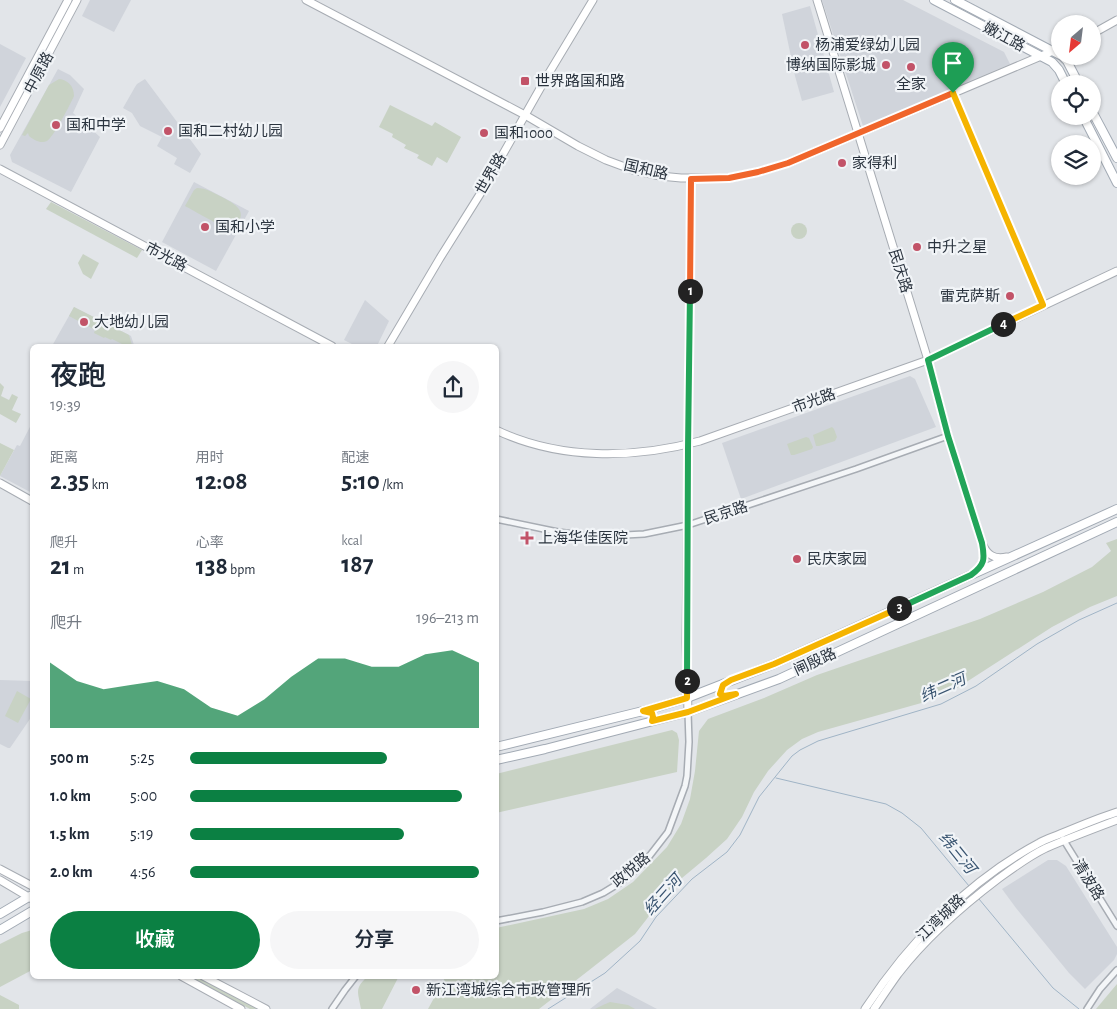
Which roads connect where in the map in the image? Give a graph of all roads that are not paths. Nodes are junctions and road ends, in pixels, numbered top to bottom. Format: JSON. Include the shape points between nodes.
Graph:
{"nodes":[{"id":1,"x":68,"y":0,"type":"edge"},
{"id":2,"x":77,"y":0,"type":"edge"},
{"id":3,"x":306,"y":0,"type":"edge"},
{"id":4,"x":593,"y":0,"type":"edge"},
{"id":5,"x":817,"y":0,"type":"edge"},
{"id":6,"x":934,"y":0,"type":"edge"},
{"id":7,"x":955,"y":0,"type":"edge"},
{"id":8,"x":1117,"y":20,"type":"edge"},
{"id":9,"x":1101,"y":29,"type":"edge"},
{"id":10,"x":1051,"y":48,"type":"edge"},
{"id":11,"x":1051,"y":54,"type":"edge"},
{"id":12,"x":1042,"y":56,"type":"junction"},
{"id":13,"x":1062,"y":75,"type":"edge"},
{"id":14,"x":953,"y":93,"type":"junction"},
{"id":15,"x":525,"y":115,"type":"junction"},
{"id":16,"x":1088,"y":125,"type":"edge"},
{"id":17,"x":1099,"y":125,"type":"edge"},
{"id":18,"x":0,"y":128,"type":"edge"},
{"id":19,"x":859,"y":134,"type":"junction"},
{"id":20,"x":0,"y":146,"type":"edge"},
{"id":21,"x":1117,"y":158,"type":"edge"},
{"id":22,"x":0,"y":169,"type":"edge"},
{"id":23,"x":691,"y":179,"type":"junction"},
{"id":24,"x":1117,"y":183,"type":"edge"},
{"id":25,"x":1117,"y":271,"type":"edge"},
{"id":26,"x":1043,"y":305,"type":"junction"},
{"id":27,"x":328,"y":344,"type":"edge"},
{"id":28,"x":389,"y":344,"type":"edge"},
{"id":29,"x":928,"y":360,"type":"junction"},
{"id":30,"x":499,"y":432,"type":"edge"},
{"id":31,"x":948,"y":436,"type":"junction"},
{"id":32,"x":688,"y":444,"type":"junction"},
{"id":33,"x":0,"y":483,"type":"edge"},
{"id":34,"x":30,"y":500,"type":"edge"},
{"id":35,"x":1117,"y":509,"type":"edge"},
{"id":36,"x":499,"y":520,"type":"edge"},
{"id":37,"x":1117,"y":522,"type":"edge"},
{"id":38,"x":688,"y":525,"type":"junction"},
{"id":39,"x":982,"y":543,"type":"junction"},
{"id":40,"x":1017,"y":554,"type":"junction"},
{"id":41,"x":971,"y":575,"type":"junction"},
{"id":42,"x":731,"y":680,"type":"junction"},
{"id":43,"x":736,"y":694,"type":"junction"},
{"id":44,"x":687,"y":698,"type":"junction"},
{"id":45,"x":643,"y":711,"type":"junction"},
{"id":46,"x":688,"y":712,"type":"junction"},
{"id":47,"x":652,"y":721,"type":"junction"},
{"id":48,"x":499,"y":746,"type":"edge"},
{"id":49,"x":499,"y":759,"type":"edge"},
{"id":50,"x":1117,"y":812,"type":"edge"},
{"id":51,"x":1117,"y":820,"type":"edge"},
{"id":52,"x":1062,"y":837,"type":"junction"},
{"id":53,"x":0,"y":869,"type":"edge"},
{"id":54,"x":0,"y":880,"type":"edge"},
{"id":55,"x":30,"y":885,"type":"edge"},
{"id":56,"x":30,"y":896,"type":"edge"},
{"id":57,"x":30,"y":898,"type":"edge"},
{"id":58,"x":30,"y":913,"type":"edge"},
{"id":59,"x":0,"y":914,"type":"edge"},
{"id":60,"x":499,"y":920,"type":"edge"},
{"id":61,"x":1117,"y":926,"type":"edge"},
{"id":62,"x":0,"y":930,"type":"edge"},
{"id":63,"x":1117,"y":970,"type":"edge"},
{"id":64,"x":186,"y":979,"type":"edge"},
{"id":65,"x":209,"y":979,"type":"edge"},
{"id":66,"x":353,"y":979,"type":"edge"},
{"id":67,"x":241,"y":1009,"type":"edge"},
{"id":68,"x":266,"y":1009,"type":"edge"},
{"id":69,"x":332,"y":1009,"type":"edge"},
{"id":70,"x":865,"y":1009,"type":"edge"},
{"id":71,"x":874,"y":1009,"type":"edge"},
{"id":72,"x":1087,"y":1009,"type":"edge"}],
"edges":[{"from":1,"to":18,"type":"street","name":"中原路"},
{"from":2,"to":20,"type":"street","name":"中原路"},
{"from":3,"to":15,"type":"street","name":"国和路"},
{"from":4,"to":15,"type":"street","name":"世界路"},
{"from":5,"to":19,"type":"street","name":"民庆路"},
{"from":6,"to":12,"type":"main road","name":"嫩江路"},
{"from":7,"to":10,"type":"main road","name":"嫩江路"},
{"from":8,"to":9,"type":"street"},
{"from":11,"to":12,"type":"street","name":"国和路"},
{"from":12,"to":13,"type":"main road","name":"嫩江路","via":[[1052,62]]},
{"from":12,"to":14,"type":"street","name":"国和路"},
{"from":14,"to":19,"type":"street","name":"国和路"},
{"from":14,"to":26,"type":"street"},
{"from":15,"to":23,"type":"street","name":"国和路","via":[[606,160],[633,170]]},
{"from":15,"to":28,"type":"street","name":"世界路"},
{"from":16,"to":24,"type":"main road"},
{"from":17,"to":21,"type":"main road"},
{"from":19,"to":23,"type":"street","name":"国和路","via":[[758,172],[729,178]]},
{"from":19,"to":29,"type":"street","name":"民庆路"},
{"from":22,"to":27,"type":"street","name":"市光路"},
{"from":23,"to":32,"type":"street"},
{"from":25,"to":26,"type":"street","name":"市光路"},
{"from":26,"to":29,"type":"street","name":"市光路"},
{"from":29,"to":31,"type":"street","name":"民庆路"},
{"from":29,"to":32,"type":"street","name":"市光路"},
{"from":30,"to":32,"type":"street","name":"市光路","via":[[535,445],[590,453],[647,452]]},
{"from":31,"to":38,"type":"street","name":"民京路"},
{"from":31,"to":39,"type":"street","name":"民庆路"},
{"from":32,"to":38,"type":"street"},
{"from":33,"to":34,"type":"street"},
{"from":35,"to":40,"type":"main road","name":"闸殷路"},
{"from":36,"to":38,"type":"street","name":"民京路","via":[[558,532],[599,536],[644,534]]},
{"from":37,"to":43,"type":"main road","name":"闸殷路","via":[[787,675]]},
{"from":38,"to":44,"type":"street"},
{"from":39,"to":40,"type":"street","via":[[993,557]]},
{"from":39,"to":41,"type":"street","name":"民庆路","via":[[983,561]]},
{"from":40,"to":41,"type":"main road","name":"闸殷路"},
{"from":41,"to":42,"type":"main road","name":"闸殷路","via":[[774,664]]},
{"from":42,"to":43,"type":"main road","via":[[723,685],[720,694]]},
{"from":42,"to":44,"type":"main road","name":"闸殷路"},
{"from":43,"to":46,"type":"main road","name":"闸殷路"},
{"from":44,"to":45,"type":"main road","name":"闸殷路"},
{"from":44,"to":46,"type":"street"},
{"from":45,"to":47,"type":"main road","via":[[652,713]]},
{"from":45,"to":48,"type":"main road","name":"闸殷路"},
{"from":46,"to":47,"type":"main road","name":"闸殷路"},
{"from":46,"to":60,"type":"street","name":"政悦路","via":[[685,786],[668,832],[644,863],[621,882],[582,902]]},
{"from":47,"to":49,"type":"main road","name":"闸殷路"},
{"from":50,"to":52,"type":"street","name":"江湾城路","via":[[1083,824]]},
{"from":51,"to":52,"type":"street","name":"江湾城路"},
{"from":52,"to":61,"type":"street","name":"清波路"},
{"from":52,"to":70,"type":"street","name":"江湾城路","via":[[1040,842],[966,893],[901,958]]},
{"from":52,"to":71,"type":"street","name":"江湾城路","via":[[983,890],[948,920],[907,963]]},
{"from":53,"to":55,"type":"street"},
{"from":54,"to":56,"type":"street"},
{"from":57,"to":59,"type":"main road"},
{"from":58,"to":62,"type":"main road"},
{"from":63,"to":72,"type":"street"},
{"from":64,"to":67,"type":"street"},
{"from":65,"to":68,"type":"street"},
{"from":66,"to":69,"type":"street"}]}
